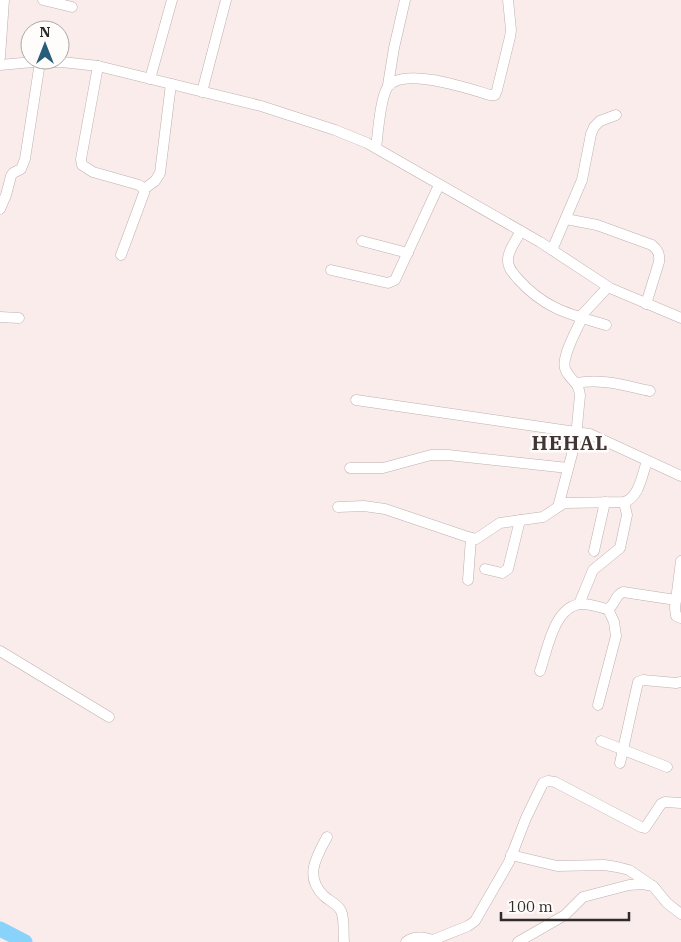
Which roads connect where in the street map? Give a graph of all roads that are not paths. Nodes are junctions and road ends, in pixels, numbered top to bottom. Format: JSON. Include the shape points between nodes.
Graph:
{"nodes":[{"id":1,"x":4,"y":0,"type":"edge"},
{"id":2,"x":42,"y":0,"type":"edge"},
{"id":3,"x":172,"y":0,"type":"edge"},
{"id":4,"x":226,"y":0,"type":"edge"},
{"id":5,"x":405,"y":0,"type":"edge"},
{"id":6,"x":508,"y":0,"type":"edge"},
{"id":7,"x":72,"y":8,"type":"dead end"},
{"id":8,"x":0,"y":58,"type":"edge"},
{"id":9,"x":70,"y":63,"type":"edge"},
{"id":10,"x":20,"y":64,"type":"edge"},
{"id":11,"x":0,"y":65,"type":"edge"},
{"id":12,"x":98,"y":66,"type":"junction"},
{"id":13,"x":39,"y":70,"type":"edge"},
{"id":14,"x":150,"y":79,"type":"junction"},
{"id":15,"x":171,"y":84,"type":"junction"},
{"id":16,"x":388,"y":86,"type":"junction"},
{"id":17,"x":202,"y":92,"type":"junction"},
{"id":18,"x":616,"y":115,"type":"dead end"},
{"id":19,"x":376,"y":148,"type":"junction"},
{"id":20,"x":440,"y":185,"type":"junction"},
{"id":21,"x":144,"y":190,"type":"junction"},
{"id":22,"x":0,"y":209,"type":"edge"},
{"id":23,"x":566,"y":219,"type":"junction"},
{"id":24,"x":522,"y":231,"type":"junction"},
{"id":25,"x":362,"y":241,"type":"dead end"},
{"id":26,"x":552,"y":250,"type":"junction"},
{"id":27,"x":408,"y":253,"type":"junction"},
{"id":28,"x":120,"y":255,"type":"dead end"},
{"id":29,"x":331,"y":270,"type":"dead end"},
{"id":30,"x":608,"y":287,"type":"junction"},
{"id":31,"x":646,"y":304,"type":"junction"},
{"id":32,"x":0,"y":317,"type":"edge"},
{"id":33,"x":19,"y":318,"type":"dead end"},
{"id":34,"x":581,"y":318,"type":"junction"},
{"id":35,"x":681,"y":318,"type":"edge"},
{"id":36,"x":606,"y":325,"type":"dead end"},
{"id":37,"x":577,"y":383,"type":"junction"},
{"id":38,"x":650,"y":391,"type":"dead end"},
{"id":39,"x":356,"y":400,"type":"dead end"},
{"id":40,"x":576,"y":435,"type":"junction"},
{"id":41,"x":647,"y":461,"type":"junction"},
{"id":42,"x":350,"y":468,"type":"dead end"},
{"id":43,"x":568,"y":468,"type":"junction"},
{"id":44,"x":681,"y":476,"type":"edge"},
{"id":45,"x":605,"y":502,"type":"junction"},
{"id":46,"x":624,"y":502,"type":"junction"},
{"id":47,"x":558,"y":506,"type":"junction"},
{"id":48,"x":338,"y":507,"type":"dead end"},
{"id":49,"x":520,"y":520,"type":"junction"},
{"id":50,"x":471,"y":538,"type":"junction"},
{"id":51,"x":594,"y":551,"type":"dead end"},
{"id":52,"x":681,"y":561,"type":"edge"},
{"id":53,"x":485,"y":569,"type":"dead end"},
{"id":54,"x":468,"y":580,"type":"dead end"},
{"id":55,"x":676,"y":600,"type":"junction"},
{"id":56,"x":579,"y":604,"type":"junction"},
{"id":57,"x":608,"y":609,"type":"junction"},
{"id":58,"x":681,"y":618,"type":"edge"},
{"id":59,"x":0,"y":651,"type":"edge"},
{"id":60,"x":540,"y":671,"type":"dead end"},
{"id":61,"x":681,"y":682,"type":"edge"},
{"id":62,"x":598,"y":705,"type":"dead end"},
{"id":63,"x":109,"y":717,"type":"dead end"},
{"id":64,"x":601,"y":741,"type":"dead end"},
{"id":65,"x":623,"y":749,"type":"junction"},
{"id":66,"x":620,"y":763,"type":"dead end"},
{"id":67,"x":667,"y":767,"type":"dead end"},
{"id":68,"x":681,"y":802,"type":"edge"},
{"id":69,"x":328,"y":837,"type":"dead end"},
{"id":70,"x":511,"y":855,"type":"junction"},
{"id":71,"x":653,"y":886,"type":"junction"},
{"id":72,"x":681,"y":914,"type":"edge"},
{"id":73,"x":434,"y":941,"type":"edge"},
{"id":74,"x":344,"y":942,"type":"edge"},
{"id":75,"x":406,"y":942,"type":"edge"},
{"id":76,"x":518,"y":942,"type":"edge"}],
"edges":[{"from":1,"to":8,"type":"street"},
{"from":2,"to":7,"type":"street"},
{"from":3,"to":14,"type":"street"},
{"from":4,"to":17,"type":"street"},
{"from":5,"to":16,"type":"street"},
{"from":6,"to":16,"type":"street","via":[[510,37],[494,94],[422,78],[395,80]]},
{"from":9,"to":12,"type":"street"},
{"from":10,"to":11,"type":"street"},
{"from":12,"to":14,"type":"street"},
{"from":12,"to":21,"type":"street","via":[[82,166],[139,185]]},
{"from":13,"to":22,"type":"street","via":[[25,158],[20,169],[11,176]]},
{"from":14,"to":15,"type":"street"},
{"from":15,"to":17,"type":"street"},
{"from":15,"to":21,"type":"street","via":[[160,173]]},
{"from":16,"to":19,"type":"street"},
{"from":17,"to":19,"type":"street","via":[[316,124]]},
{"from":18,"to":23,"type":"street","via":[[594,127],[582,180]]},
{"from":19,"to":20,"type":"street"},
{"from":20,"to":24,"type":"street"},
{"from":20,"to":27,"type":"street"},
{"from":21,"to":28,"type":"street"},
{"from":23,"to":26,"type":"street"},
{"from":23,"to":31,"type":"street","via":[[608,228],[657,249],[659,262]]},
{"from":24,"to":26,"type":"street"},
{"from":24,"to":34,"type":"street","via":[[509,254],[508,266],[547,304]]},
{"from":25,"to":27,"type":"street"},
{"from":26,"to":30,"type":"street"},
{"from":27,"to":29,"type":"street","via":[[398,276],[388,283]]},
{"from":30,"to":31,"type":"street"},
{"from":30,"to":34,"type":"street"},
{"from":31,"to":35,"type":"street"},
{"from":32,"to":33,"type":"street"},
{"from":34,"to":36,"type":"street"},
{"from":34,"to":37,"type":"street","via":[[563,360],[565,371]]},
{"from":37,"to":38,"type":"street","via":[[602,382]]},
{"from":37,"to":40,"type":"street","via":[[580,395]]},
{"from":39,"to":40,"type":"street"},
{"from":40,"to":41,"type":"street","via":[[590,434]]},
{"from":40,"to":43,"type":"street"},
{"from":41,"to":44,"type":"street"},
{"from":41,"to":46,"type":"street","via":[[634,497]]},
{"from":42,"to":43,"type":"street","via":[[383,468],[431,455],[448,454]]},
{"from":43,"to":47,"type":"street"},
{"from":45,"to":46,"type":"street"},
{"from":45,"to":47,"type":"street","via":[[570,502]]},
{"from":45,"to":51,"type":"street"},
{"from":46,"to":56,"type":"street","via":[[627,515],[620,548],[593,570]]},
{"from":47,"to":49,"type":"street","via":[[543,517]]},
{"from":48,"to":50,"type":"street","via":[[385,509]]},
{"from":49,"to":50,"type":"street","via":[[500,523],[476,539]]},
{"from":49,"to":53,"type":"street","via":[[508,570],[502,573]]},
{"from":50,"to":54,"type":"street"},
{"from":52,"to":55,"type":"street"},
{"from":55,"to":57,"type":"street","via":[[623,592],[616,596]]},
{"from":55,"to":58,"type":"street","via":[[674,613]]},
{"from":56,"to":57,"type":"street"},
{"from":56,"to":60,"type":"street","via":[[565,611],[556,623]]},
{"from":57,"to":62,"type":"street","via":[[616,636]]},
{"from":59,"to":63,"type":"street"},
{"from":61,"to":65,"type":"street","via":[[638,682]]},
{"from":64,"to":65,"type":"street"},
{"from":65,"to":66,"type":"street"},
{"from":65,"to":67,"type":"street"},
{"from":68,"to":70,"type":"street","via":[[661,804],[648,826],[640,828],[548,781],[539,788]]},
{"from":69,"to":74,"type":"street","via":[[314,865],[313,879],[323,896],[341,912]]},
{"from":70,"to":71,"type":"street","via":[[556,866],[623,868]]},
{"from":70,"to":73,"type":"street","via":[[475,921]]},
{"from":71,"to":72,"type":"street"},
{"from":71,"to":76,"type":"street","via":[[629,885],[586,895],[565,915]]},
{"from":73,"to":75,"type":"street","via":[[417,937]]}]}
